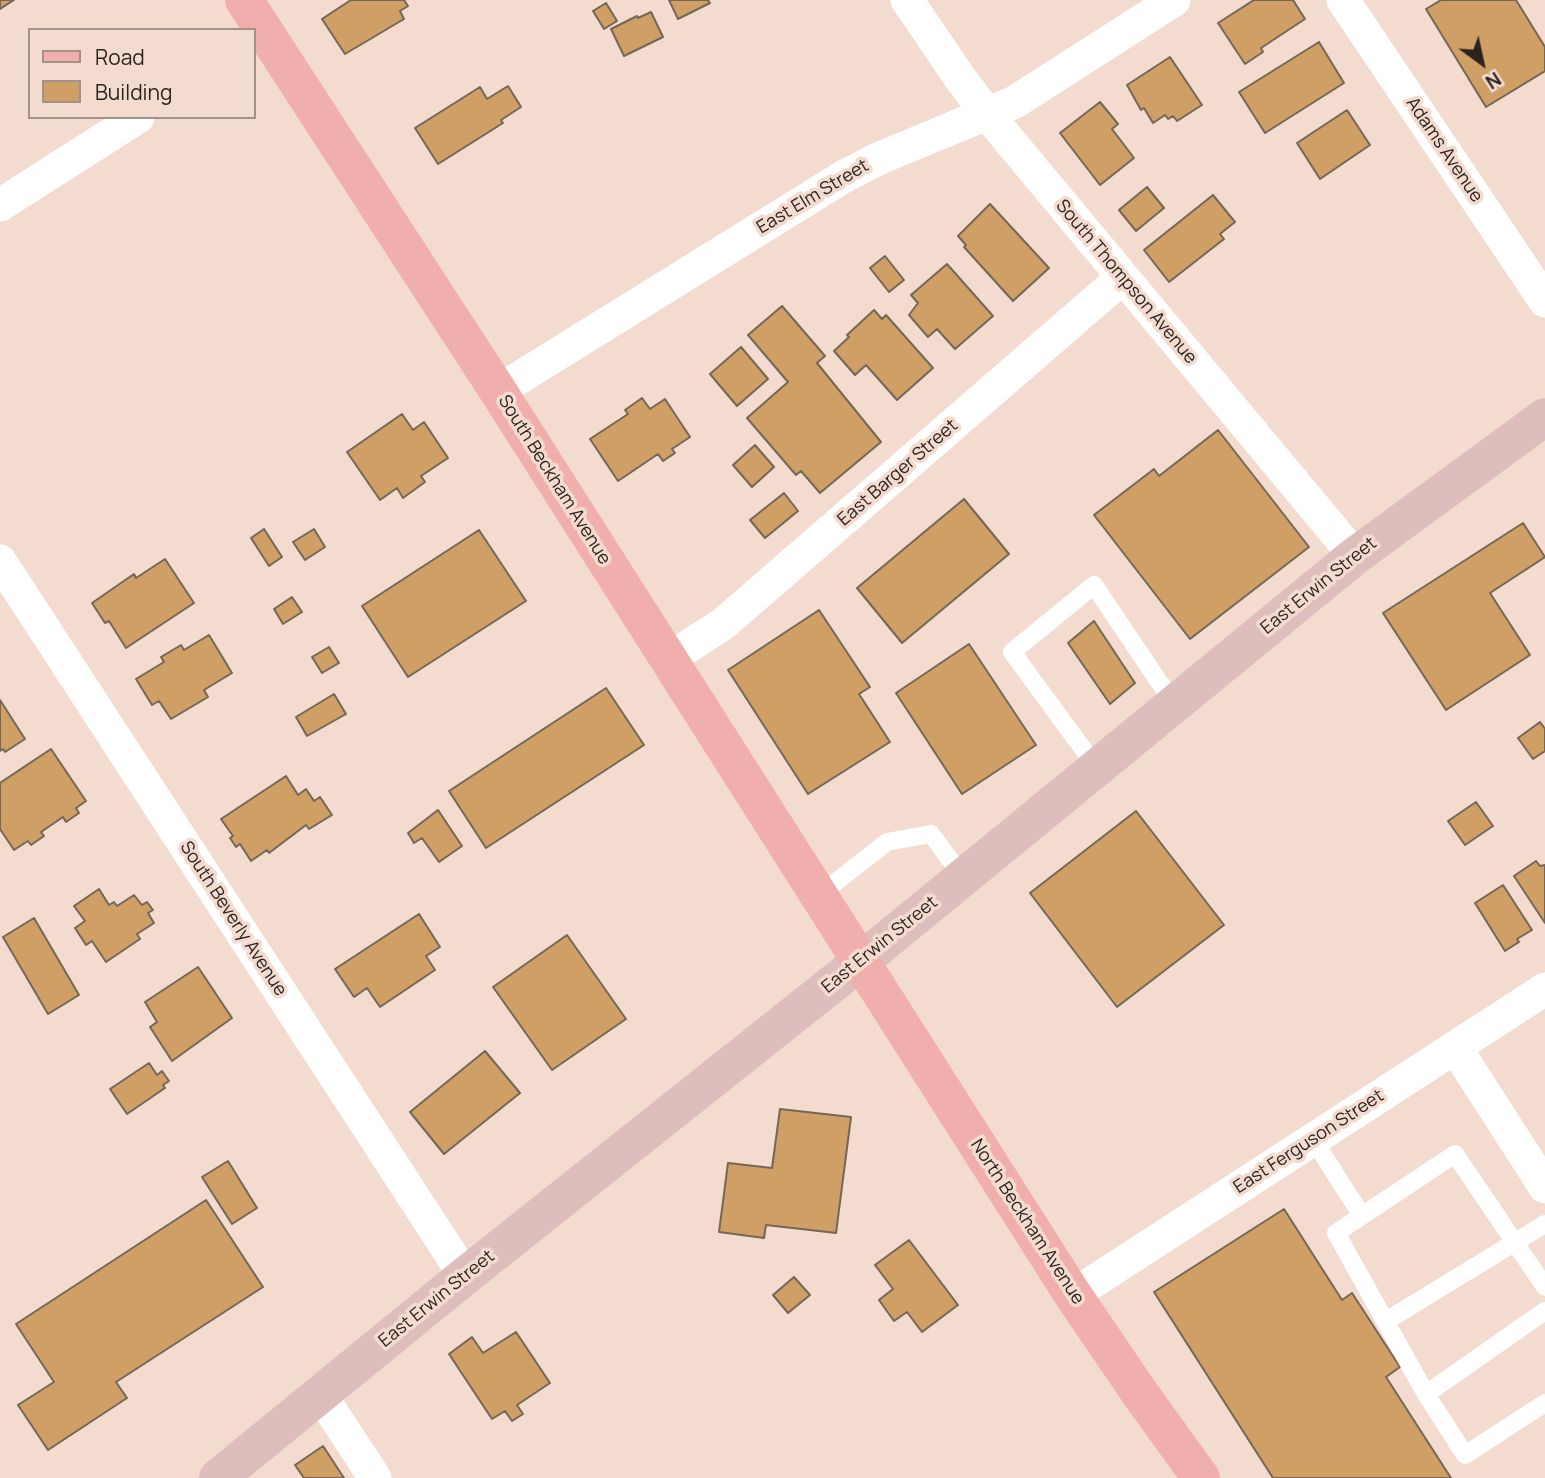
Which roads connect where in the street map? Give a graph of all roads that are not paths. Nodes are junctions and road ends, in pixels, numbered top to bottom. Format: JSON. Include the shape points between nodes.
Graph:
{"nodes":[{"id":1,"x":244,"y":0,"type":"edge"},
{"id":2,"x":907,"y":0,"type":"edge"},
{"id":3,"x":1174,"y":0,"type":"edge"},
{"id":4,"x":1343,"y":0,"type":"edge"},
{"id":5,"x":261,"y":39,"type":"edge"},
{"id":6,"x":988,"y":115,"type":"junction"},
{"id":7,"x":135,"y":119,"type":"edge"},
{"id":8,"x":0,"y":205,"type":"edge"},
{"id":9,"x":1122,"y":278,"type":"junction"},
{"id":10,"x":1545,"y":301,"type":"edge"},
{"id":11,"x":498,"y":391,"type":"junction"},
{"id":12,"x":1545,"y":417,"type":"edge"},
{"id":13,"x":1355,"y":556,"type":"junction"},
{"id":14,"x":0,"y":561,"type":"edge"},
{"id":15,"x":667,"y":660,"type":"junction"},
{"id":16,"x":1174,"y":704,"type":"junction"},
{"id":17,"x":1097,"y":768,"type":"junction"},
{"id":18,"x":963,"y":877,"type":"junction"},
{"id":19,"x":818,"y":896,"type":"junction"},
{"id":20,"x":860,"y":962,"type":"junction"},
{"id":21,"x":1545,"y":989,"type":"edge"},
{"id":22,"x":1455,"y":1046,"type":"junction"},
{"id":23,"x":1313,"y":1139,"type":"junction"},
{"id":24,"x":1545,"y":1187,"type":"edge"},
{"id":25,"x":1362,"y":1216,"type":"junction"},
{"id":26,"x":1545,"y":1224,"type":"edge"},
{"id":27,"x":1515,"y":1243,"type":"junction"},
{"id":28,"x":465,"y":1276,"type":"junction"},
{"id":29,"x":1545,"y":1287,"type":"edge"},
{"id":30,"x":1073,"y":1295,"type":"junction"},
{"id":31,"x":1545,"y":1311,"type":"edge"},
{"id":32,"x":1386,"y":1321,"type":"junction"},
{"id":33,"x":320,"y":1394,"type":"junction"},
{"id":34,"x":1426,"y":1394,"type":"junction"},
{"id":35,"x":1545,"y":1403,"type":"edge"},
{"id":36,"x":218,"y":1478,"type":"edge"},
{"id":37,"x":375,"y":1478,"type":"edge"},
{"id":38,"x":1201,"y":1478,"type":"edge"}],
"edges":[{"from":1,"to":5,"type":"main road","name":"South Beckham Avenue"},
{"from":2,"to":6,"type":"street","name":"South Thompson Avenue"},
{"from":3,"to":6,"type":"street","name":"East Elm Street","via":[[1038,89]]},
{"from":4,"to":10,"type":"street","name":"Adams Avenue"},
{"from":5,"to":11,"type":"main road","name":"South Beckham Avenue"},
{"from":6,"to":9,"type":"street","name":"South Thompson Avenue"},
{"from":6,"to":11,"type":"street","name":"East Elm Street","via":[[842,177]]},
{"from":7,"to":8,"type":"street"},
{"from":9,"to":13,"type":"street","name":"South Thompson Avenue"},
{"from":9,"to":15,"type":"street","name":"East Barger Street","via":[[723,624]]},
{"from":11,"to":15,"type":"main road","name":"South Beckham Avenue"},
{"from":12,"to":13,"type":"main road","name":"East Erwin Street"},
{"from":13,"to":16,"type":"main road","name":"East Erwin Street"},
{"from":14,"to":28,"type":"street","name":"South Beverly Avenue"},
{"from":15,"to":19,"type":"main road","name":"South Beckham Avenue"},
{"from":16,"to":17,"type":"main road","name":"East Erwin Street"},
{"from":16,"to":17,"type":"lane","via":[[1094,584],[1012,652]]},
{"from":17,"to":18,"type":"main road","name":"East Erwin Street"},
{"from":18,"to":19,"type":"lane","via":[[931,834],[887,842]]},
{"from":18,"to":20,"type":"main road","name":"East Erwin Street"},
{"from":19,"to":20,"type":"main road","name":"South Beckham Avenue"},
{"from":20,"to":28,"type":"main road","name":"East Erwin Street"},
{"from":20,"to":30,"type":"main road","name":"North Beckham Avenue"},
{"from":21,"to":22,"type":"street","name":"East Ferguson Street"},
{"from":22,"to":23,"type":"street","name":"East Ferguson Street"},
{"from":22,"to":24,"type":"street"},
{"from":23,"to":25,"type":"lane"},
{"from":23,"to":30,"type":"street","name":"East Ferguson Street"},
{"from":25,"to":27,"type":"lane","via":[[1455,1154]]},
{"from":25,"to":32,"type":"lane","via":[[1336,1233]]},
{"from":26,"to":27,"type":"lane"},
{"from":27,"to":29,"type":"lane"},
{"from":27,"to":32,"type":"lane"},
{"from":28,"to":33,"type":"main road","name":"East Erwin Street"},
{"from":30,"to":38,"type":"main road","name":"North Beckham Avenue"},
{"from":31,"to":34,"type":"lane"},
{"from":32,"to":34,"type":"lane"},
{"from":33,"to":36,"type":"main road","name":"East Erwin Street"},
{"from":33,"to":37,"type":"street"},
{"from":34,"to":35,"type":"lane","via":[[1465,1455]]}]}
